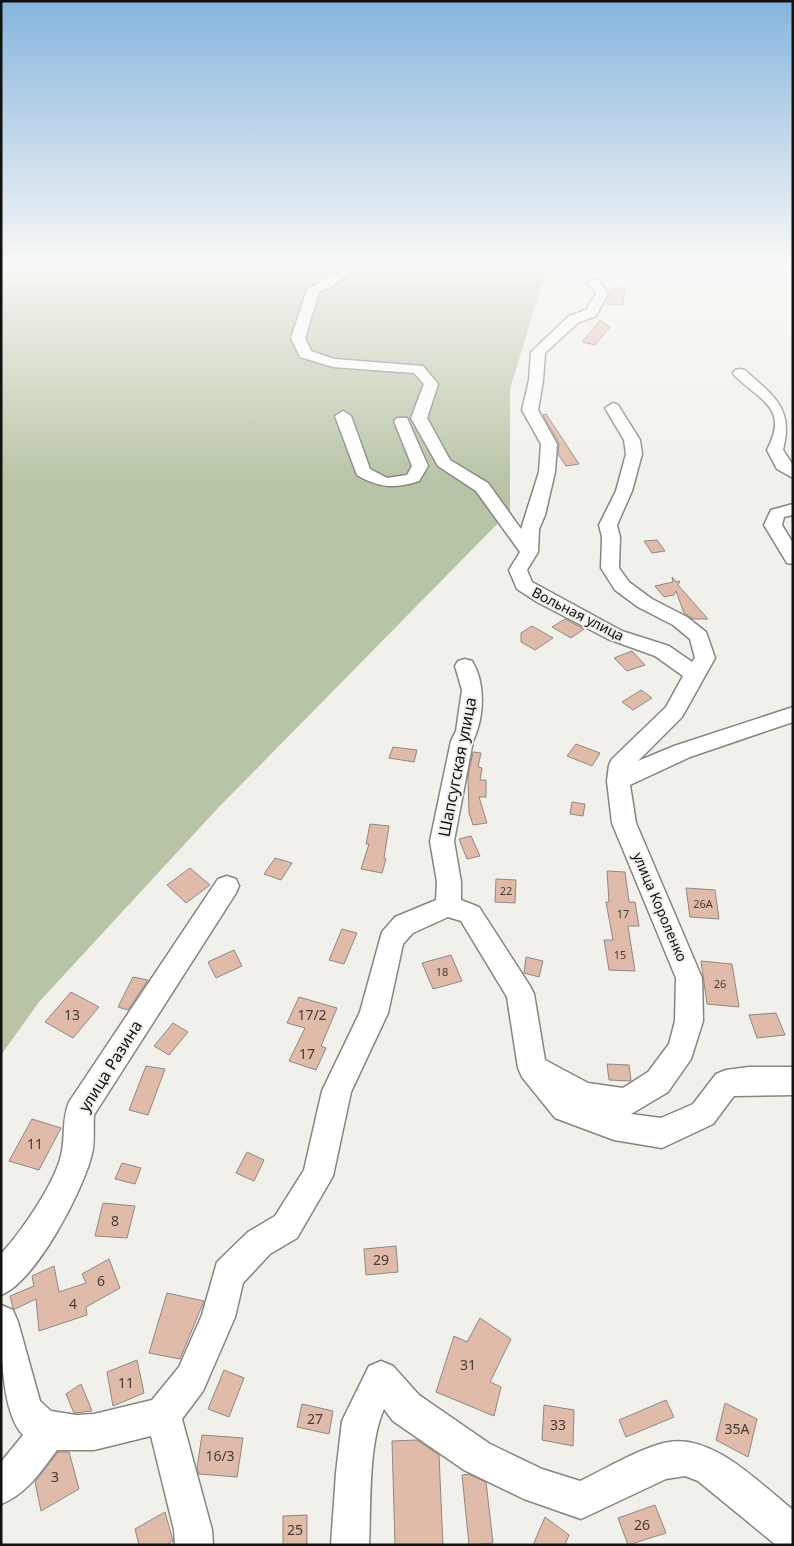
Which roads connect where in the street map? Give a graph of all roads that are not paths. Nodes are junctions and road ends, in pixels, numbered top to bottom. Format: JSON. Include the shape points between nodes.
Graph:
{"nodes":[{"id":1,"x":298,"y":338,"type":"edge"},
{"id":2,"x":553,"y":338,"type":"edge"},
{"id":3,"x":740,"y":373,"type":"dead end"},
{"id":4,"x":612,"y":408,"type":"dead end"},
{"id":5,"x":343,"y":416,"type":"dead end"},
{"id":6,"x":402,"y":421,"type":"dead end"},
{"id":7,"x":444,"y":463,"type":"junction"},
{"id":8,"x":420,"y":466,"type":"junction"},
{"id":9,"x":793,"y":473,"type":"edge"},
{"id":10,"x":793,"y":509,"type":"edge"},
{"id":11,"x":787,"y":540,"type":"edge"},
{"id":12,"x":529,"y":552,"type":"junction"},
{"id":13,"x":793,"y":559,"type":"edge"},
{"id":14,"x":465,"y":666,"type":"dead end"},
{"id":15,"x":694,"y":674,"type":"junction"},
{"id":16,"x":793,"y":714,"type":"edge"},
{"id":17,"x":618,"y":781,"type":"junction"},
{"id":18,"x":227,"y":886,"type":"dead end"},
{"id":19,"x":447,"y":906,"type":"junction"},
{"id":20,"x":532,"y":1068,"type":"junction"},
{"id":21,"x":793,"y":1082,"type":"edge"},
{"id":22,"x":1,"y":1279,"type":"edge"},
{"id":23,"x":1,"y":1322,"type":"edge"},
{"id":24,"x":163,"y":1415,"type":"junction"},
{"id":25,"x":51,"y":1428,"type":"junction"},
{"id":26,"x":1,"y":1486,"type":"edge"},
{"id":27,"x":793,"y":1534,"type":"edge"},
{"id":28,"x":194,"y":1545,"type":"edge"},
{"id":29,"x":350,"y":1545,"type":"edge"}],
"edges":[{"from":1,"to":7,"type":"street","via":[[305,354],[333,363],[418,369],[432,384],[419,418]]},
{"from":2,"to":12,"type":"street","name":"Вольная улица","via":[[538,352],[530,410],[549,444],[547,472],[530,529]]},
{"from":3,"to":9,"type":"street","via":[[769,398],[782,415],[784,430],[775,450],[783,466]]},
{"from":4,"to":15,"type":"street","via":[[632,440],[634,454],[624,492],[608,525],[610,568],[622,586],[645,603],[680,621],[698,636],[705,658]]},
{"from":5,"to":8,"type":"street","via":[[363,472],[380,482],[397,484],[413,478]]},
{"from":6,"to":8,"type":"street"},
{"from":7,"to":8,"type":"street"},
{"from":7,"to":12,"type":"street","via":[[482,487]]},
{"from":10,"to":11,"type":"street","via":[[777,514],[773,525]]},
{"from":11,"to":13,"type":"street"},
{"from":12,"to":15,"type":"street","name":"Вольная улица","via":[[518,570],[524,585],[615,635],[662,651]]},
{"from":14,"to":19,"type":"street","name":"Шапсугская улица","via":[[472,690],[467,731],[462,741],[442,841],[442,856],[449,876]]},
{"from":15,"to":17,"type":"street","name":"улица Короленко","via":[[674,712],[620,765]]},
{"from":16,"to":17,"type":"street","via":[[677,752]]},
{"from":17,"to":20,"type":"street","name":"улица Короленко","via":[[624,823],[689,978],[689,1020],[681,1050],[658,1082],[626,1102],[584,1096]]},
{"from":18,"to":22,"type":"street","name":"улица Разина","via":[[79,1112],[77,1153],[62,1191],[30,1246]]},
{"from":19,"to":20,"type":"street","via":[[470,914],[520,994]]},
{"from":19,"to":24,"type":"street","via":[[404,925],[391,940],[374,1013],[337,1091],[318,1176],[286,1227],[259,1243],[229,1274],[218,1317],[191,1379]]},
{"from":20,"to":21,"type":"street","via":[[565,1108],[614,1126],[662,1133],[703,1114],[726,1084]]},
{"from":23,"to":25,"type":"street","via":[[27,1416]]},
{"from":24,"to":25,"type":"street","via":[[100,1431],[72,1434]]},
{"from":24,"to":28,"type":"street","via":[[194,1530]]},
{"from":25,"to":26,"type":"street","via":[[14,1475]]},
{"from":27,"to":29,"type":"street","via":[[709,1466],[685,1458],[664,1461],[580,1500],[537,1486],[477,1456],[406,1408],[381,1378],[360,1421]]}]}
